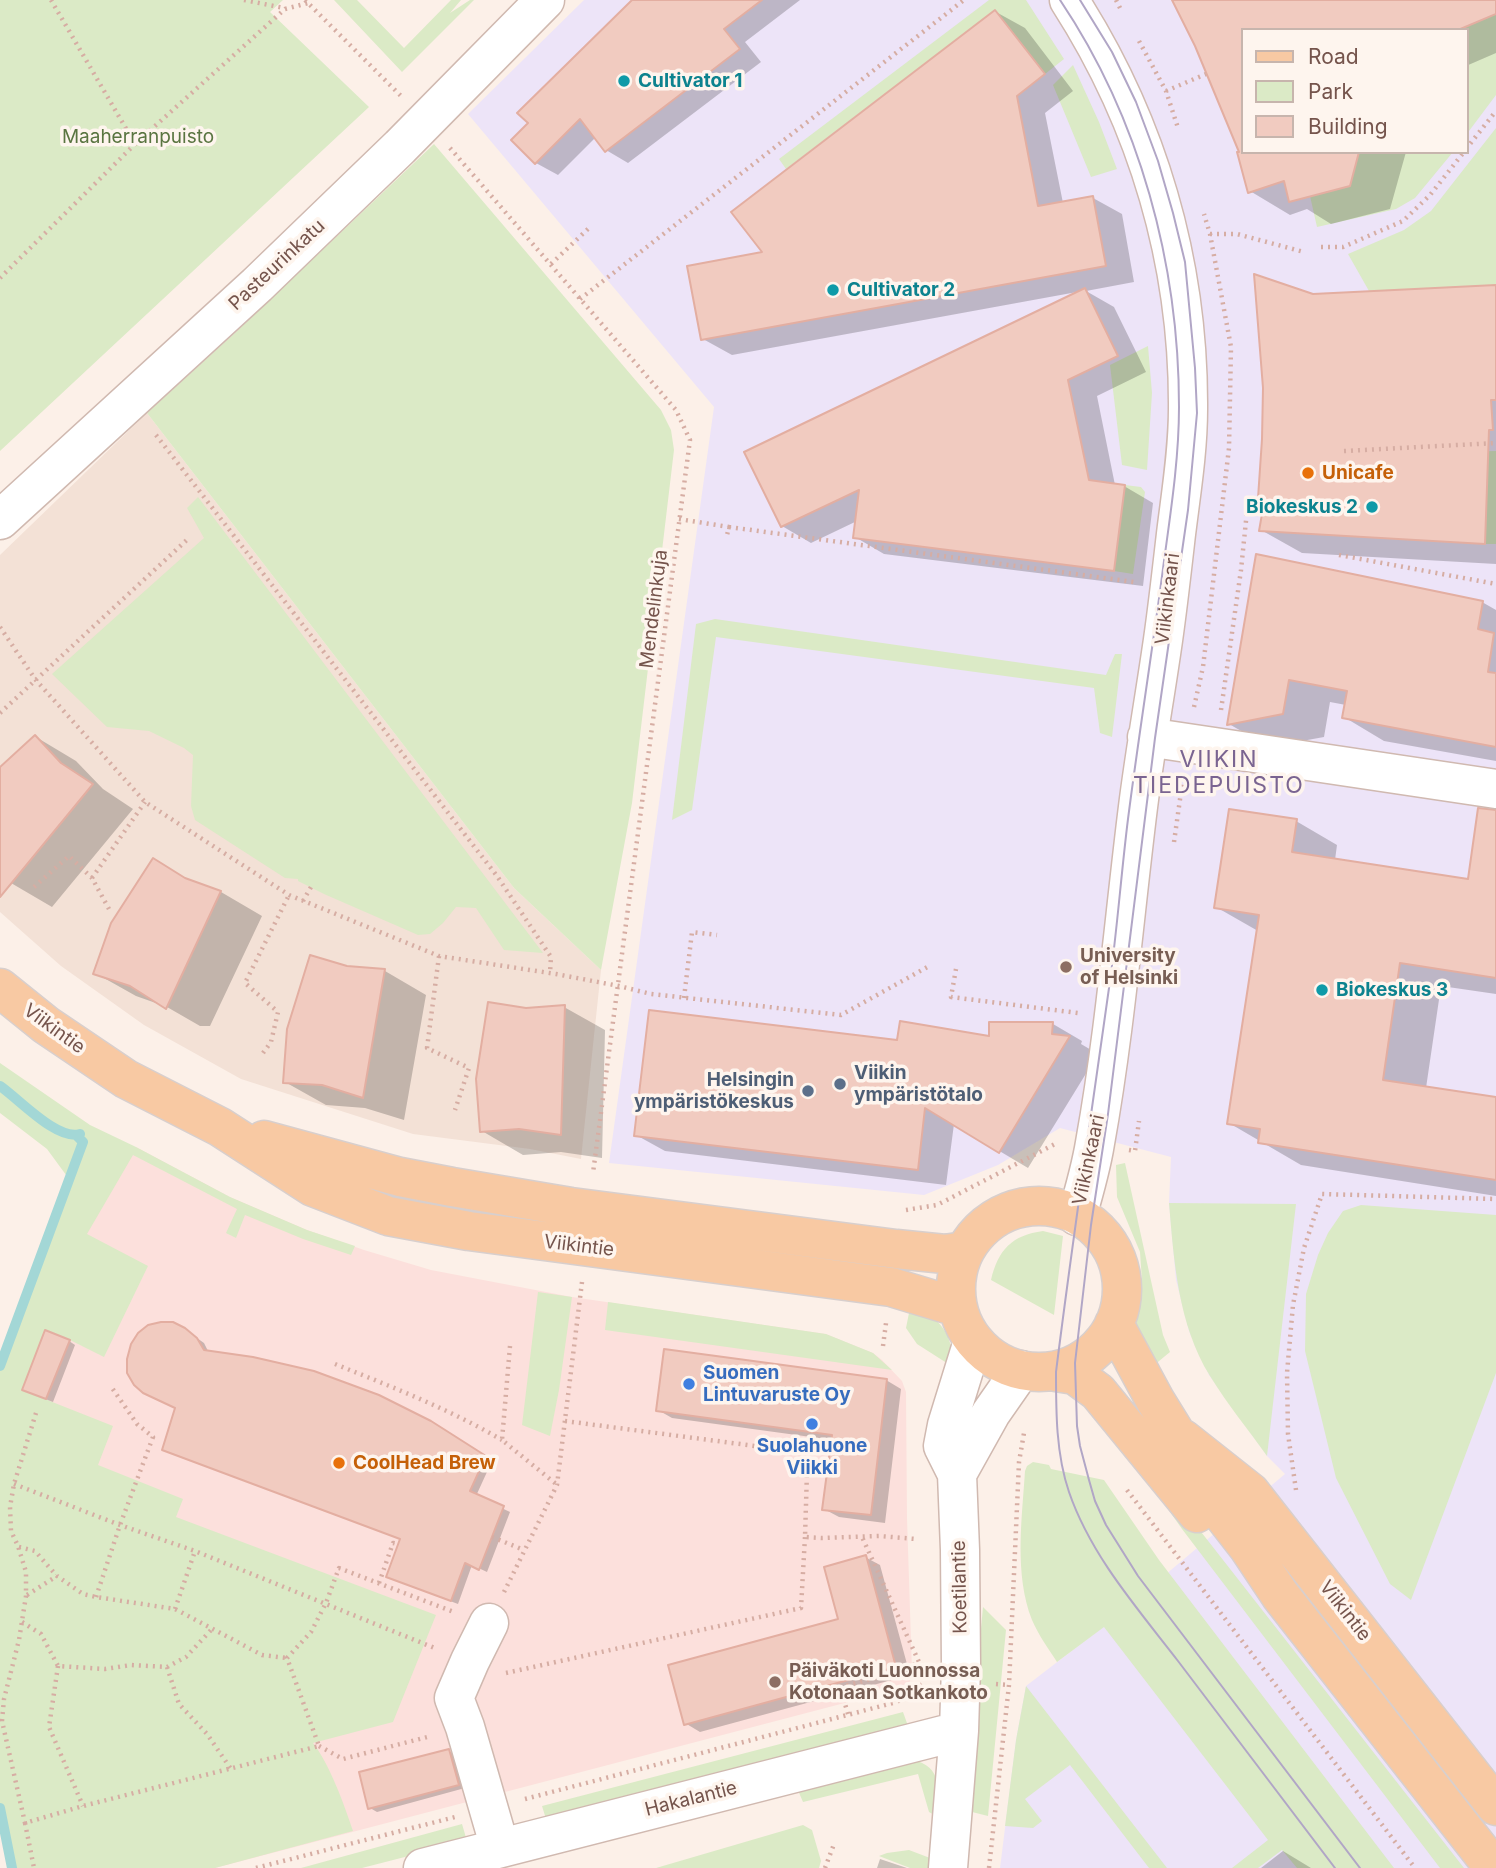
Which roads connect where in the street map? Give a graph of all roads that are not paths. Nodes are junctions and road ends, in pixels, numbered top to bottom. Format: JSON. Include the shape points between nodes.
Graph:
{"nodes":[{"id":1,"x":545,"y":0,"type":"edge"},
{"id":2,"x":1069,"y":0,"type":"edge"},
{"id":3,"x":0,"y":520,"type":"edge"},
{"id":4,"x":1147,"y":737,"type":"junction"},
{"id":5,"x":1496,"y":789,"type":"edge"},
{"id":6,"x":0,"y":988,"type":"edge"},
{"id":7,"x":220,"y":1127,"type":"junction"},
{"id":8,"x":400,"y":1177,"type":"junction"},
{"id":9,"x":388,"y":1216,"type":"junction"},
{"id":10,"x":1077,"y":1216,"type":"junction"},
{"id":11,"x":965,"y":1251,"type":"junction"},
{"id":12,"x":957,"y":1307,"type":"junction"},
{"id":13,"x":1114,"y":1324,"type":"junction"},
{"id":14,"x":973,"y":1341,"type":"junction"},
{"id":15,"x":1038,"y":1371,"type":"junction"},
{"id":16,"x":1176,"y":1434,"type":"junction"},
{"id":17,"x":957,"y":1474,"type":"junction"},
{"id":18,"x":1280,"y":1595,"type":"junction"},
{"id":19,"x":489,"y":1623,"type":"road end"},
{"id":20,"x":959,"y":1731,"type":"junction"},
{"id":21,"x":1496,"y":1806,"type":"edge"},
{"id":22,"x":500,"y":1848,"type":"junction"},
{"id":23,"x":423,"y":1868,"type":"edge"},
{"id":24,"x":948,"y":1868,"type":"edge"},
{"id":25,"x":1494,"y":1868,"type":"edge"}],
"edges":[{"from":1,"to":3,"type":"street","name":"Pasteurinkatu","via":[[257,285]]},
{"from":2,"to":4,"type":"street","name":"Viikinkaari","via":[[1110,68],[1150,168],[1177,267],[1185,322],[1186,448]]},
{"from":4,"to":5,"type":"street"},
{"from":4,"to":10,"type":"street","name":"Viikinkaari","via":[[1096,1143]]},
{"from":6,"to":7,"type":"main road","name":"Viikintie","via":[[126,1079]]},
{"from":7,"to":8,"type":"main road","name":"Viikintie"},
{"from":7,"to":9,"type":"main road","name":"Viikintie","via":[[313,1187]]},
{"from":8,"to":9,"type":"street"},
{"from":8,"to":11,"type":"main road","name":"Viikintie","via":[[571,1207],[896,1249],[945,1254]]},
{"from":9,"to":12,"type":"main road","name":"Viikintie","via":[[469,1231],[891,1287]]},
{"from":10,"to":11,"type":"main road","via":[[1048,1207],[1023,1208],[1000,1216],[979,1231]]},
{"from":10,"to":13,"type":"main road","via":[[1101,1235],[1114,1255],[1121,1301]]},
{"from":11,"to":12,"type":"main road","via":[[956,1279]]},
{"from":12,"to":14,"type":"main road"},
{"from":13,"to":15,"type":"main road","via":[[1091,1353]]},
{"from":13,"to":16,"type":"main road","name":"Viikintie"},
{"from":14,"to":15,"type":"main road","via":[[995,1360]]},
{"from":14,"to":17,"type":"street","name":"Koetilantie","via":[[943,1446]]},
{"from":15,"to":17,"type":"street","via":[[992,1413]]},
{"from":15,"to":18,"type":"main road","name":"Viikintie","via":[[1075,1375],[1098,1392],[1232,1556]]},
{"from":16,"to":18,"type":"main road","name":"Viikintie","via":[[1199,1484]]},
{"from":16,"to":21,"type":"main road","name":"Viikintie","via":[[1250,1492]]},
{"from":17,"to":20,"type":"street","name":"Koetilantie"},
{"from":18,"to":25,"type":"main road","name":"Viikintie"},
{"from":19,"to":22,"type":"street","via":[[454,1698]]},
{"from":20,"to":22,"type":"street","name":"Hakalantie"},
{"from":20,"to":24,"type":"street","name":"Koetilantie"},
{"from":22,"to":23,"type":"street","name":"Hakalantie"}]}
